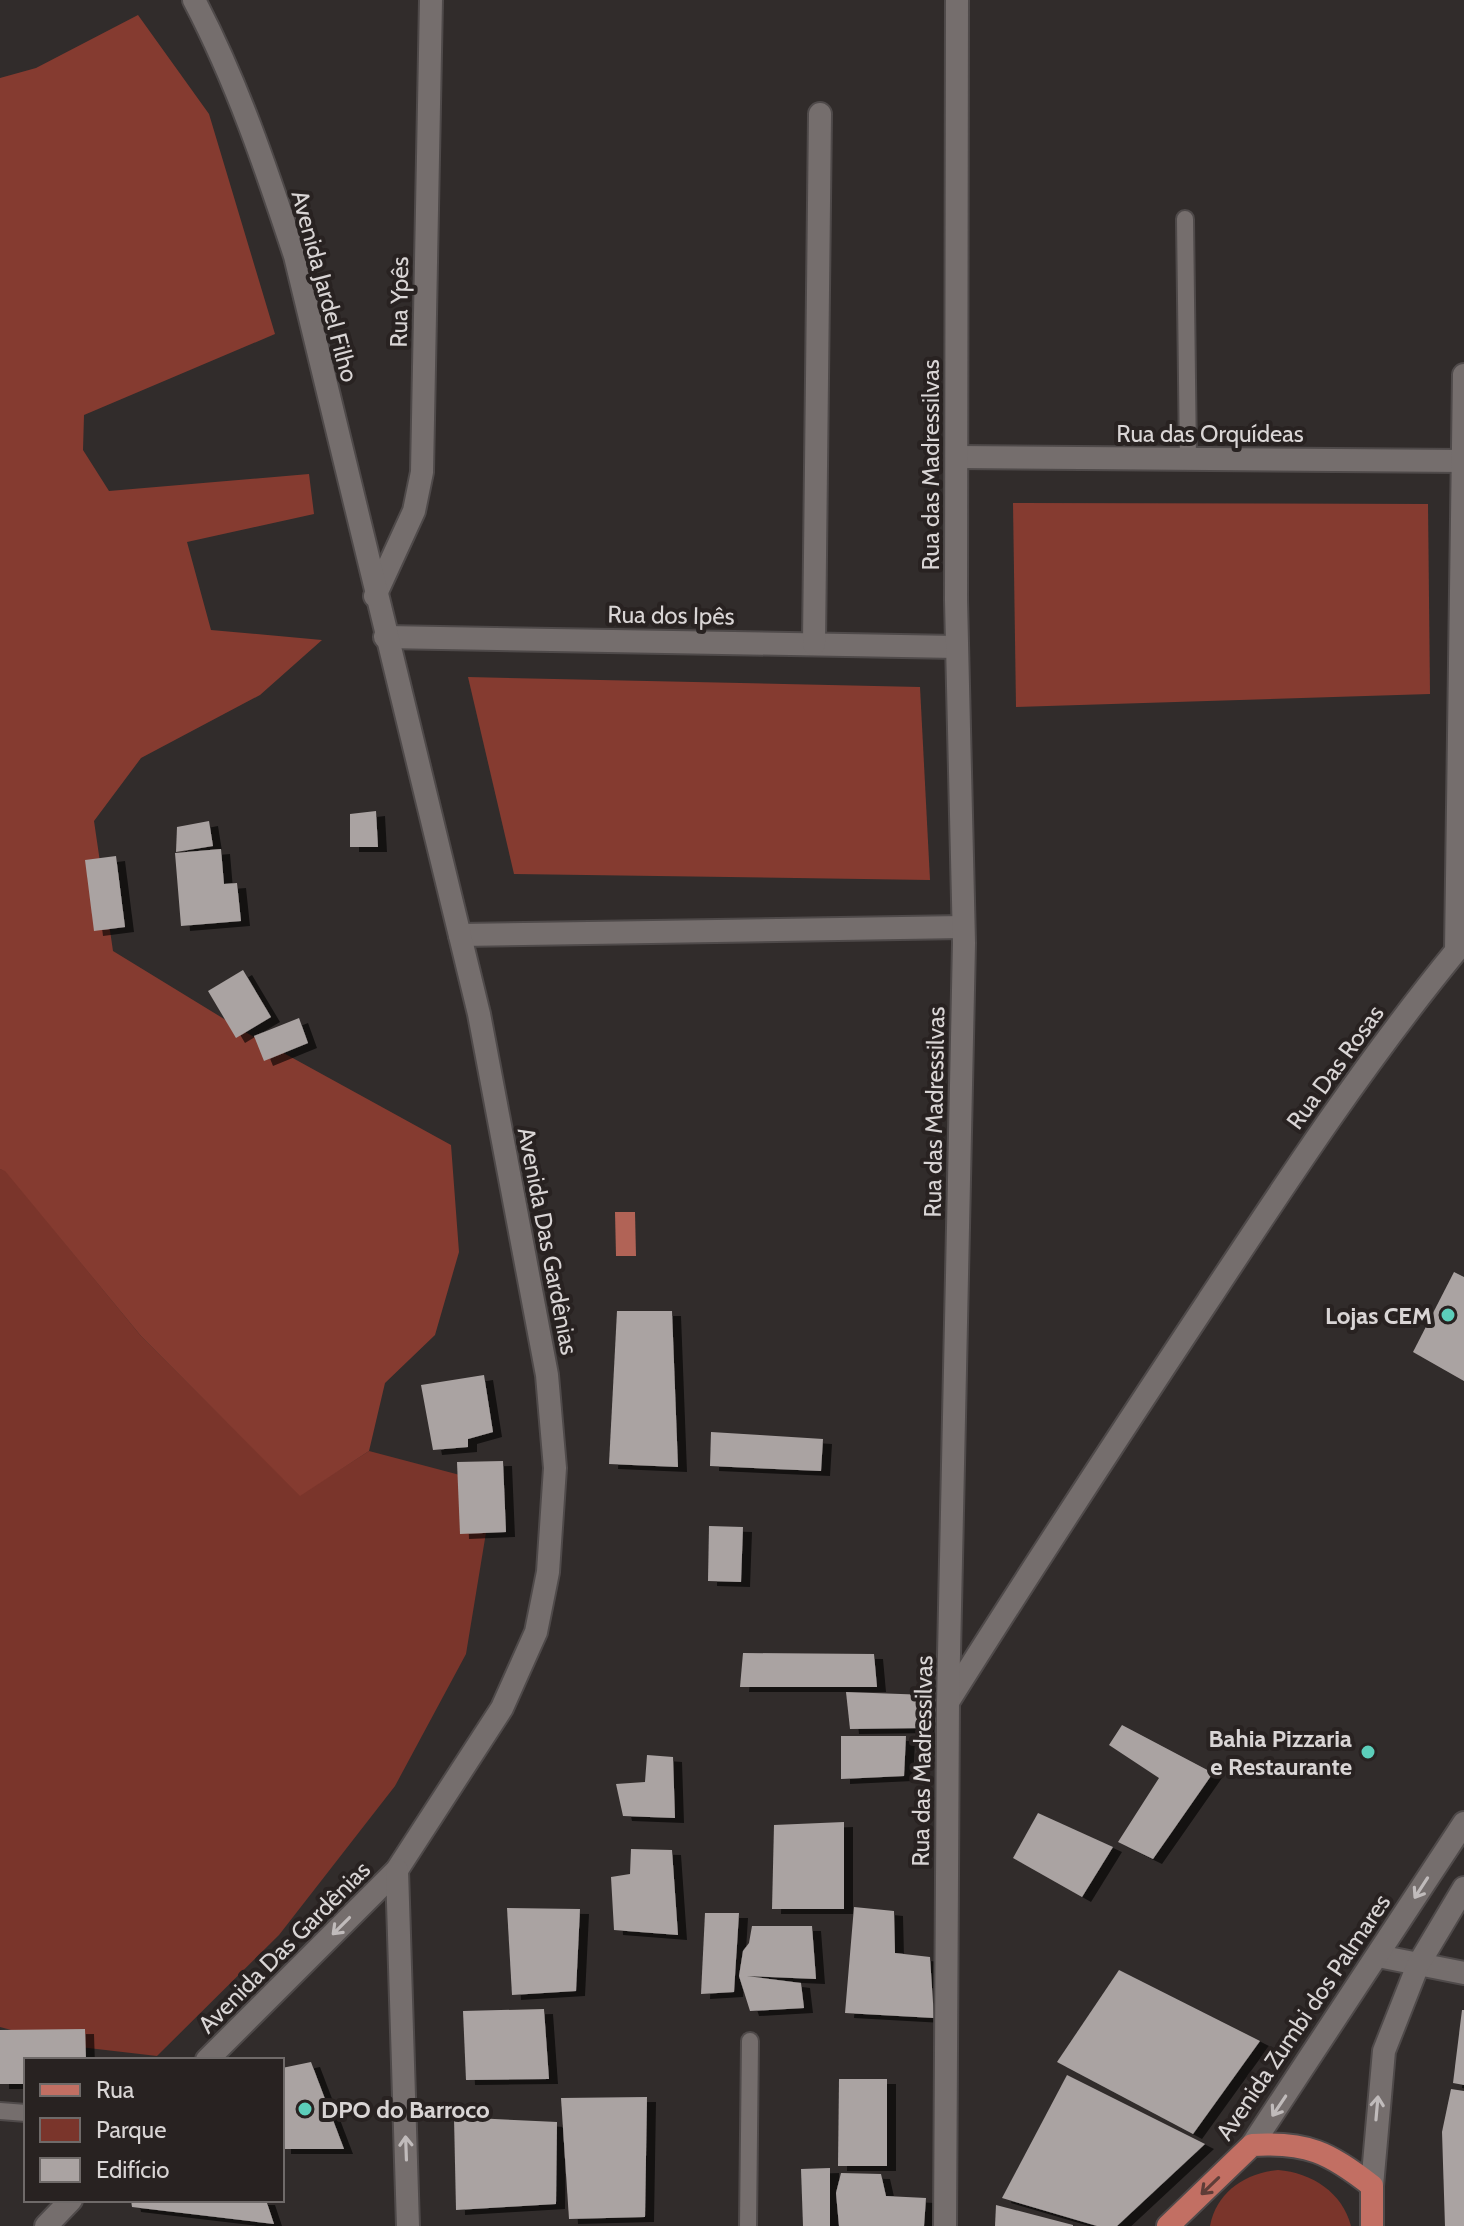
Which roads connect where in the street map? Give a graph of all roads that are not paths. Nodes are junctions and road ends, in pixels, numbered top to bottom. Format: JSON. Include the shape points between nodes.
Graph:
{"nodes":[{"id":1,"x":194,"y":0,"type":"edge"},
{"id":2,"x":431,"y":0,"type":"edge"},
{"id":3,"x":957,"y":0,"type":"edge"},
{"id":4,"x":820,"y":114,"type":"dead end"},
{"id":5,"x":1185,"y":219,"type":"dead end"},
{"id":6,"x":1464,"y":375,"type":"edge"},
{"id":7,"x":957,"y":457,"type":"junction"},
{"id":8,"x":1188,"y":459,"type":"junction"},
{"id":9,"x":1463,"y":461,"type":"edge"},
{"id":10,"x":375,"y":596,"type":"junction"},
{"id":11,"x":385,"y":637,"type":"junction"},
{"id":12,"x":814,"y":644,"type":"junction"},
{"id":13,"x":957,"y":647,"type":"junction"},
{"id":14,"x":963,"y":927,"type":"junction"},
{"id":15,"x":460,"y":935,"type":"junction"},
{"id":16,"x":1460,"y":951,"type":"edge"},
{"id":17,"x":948,"y":1702,"type":"junction"},
{"id":18,"x":1464,"y":1823,"type":"edge"},
{"id":19,"x":397,"y":1870,"type":"junction"},
{"id":20,"x":1464,"y":1888,"type":"edge"},
{"id":21,"x":1378,"y":1956,"type":"junction"},
{"id":22,"x":1418,"y":1965,"type":"junction"},
{"id":23,"x":1464,"y":1973,"type":"edge"},
{"id":24,"x":750,"y":2041,"type":"dead end"},
{"id":25,"x":209,"y":2058,"type":"edge"},
{"id":26,"x":0,"y":2111,"type":"edge"},
{"id":27,"x":24,"y":2113,"type":"edge"},
{"id":28,"x":1252,"y":2145,"type":"junction"},
{"id":29,"x":1372,"y":2186,"type":"junction"},
{"id":30,"x":69,"y":2202,"type":"edge"},
{"id":31,"x":46,"y":2226,"type":"edge"},
{"id":32,"x":408,"y":2226,"type":"edge"},
{"id":33,"x":748,"y":2226,"type":"edge"},
{"id":34,"x":945,"y":2226,"type":"edge"},
{"id":35,"x":1168,"y":2226,"type":"edge"},
{"id":36,"x":1372,"y":2226,"type":"edge"}],
"edges":[{"from":1,"to":10,"type":"street","name":"Avenida Jardel Filho","via":[[257,140],[295,256]]},
{"from":2,"to":10,"type":"street","name":"Rua Ypês","via":[[422,472],[414,511]]},
{"from":3,"to":7,"type":"street","name":"Rua das Madressilvas"},
{"from":4,"to":12,"type":"street"},
{"from":5,"to":8,"type":"lane"},
{"from":6,"to":9,"type":"street","name":"Rua Das Rosas"},
{"from":7,"to":8,"type":"street","name":"Rua das Orquídeas"},
{"from":7,"to":13,"type":"street","name":"Rua das Madressilvas"},
{"from":8,"to":9,"type":"street","name":"Rua das Orquídeas"},
{"from":9,"to":16,"type":"street","name":"Rua Das Rosas"},
{"from":10,"to":11,"type":"street","name":"Avenida Das Gardênias"},
{"from":11,"to":12,"type":"street","name":"Rua dos Ipês"},
{"from":11,"to":15,"type":"street","name":"Avenida Das Gardênias"},
{"from":12,"to":13,"type":"street","name":"Rua dos Ipês"},
{"from":13,"to":14,"type":"street","name":"Rua das Madressilvas"},
{"from":14,"to":15,"type":"street"},
{"from":14,"to":17,"type":"street","name":"Rua das Madressilvas"},
{"from":15,"to":19,"type":"street","name":"Avenida Das Gardênias","via":[[547,1375],[555,1468],[548,1572],[536,1632],[502,1708]]},
{"from":16,"to":17,"type":"street","name":"Rua Das Rosas","via":[[1407,1011],[1304,1155]]},
{"from":17,"to":34,"type":"street","name":"Rua das Madressilvas"},
{"from":18,"to":21,"type":"street","name":"Avenida Zumbi dos Palmares","one_way":true},
{"from":19,"to":25,"type":"street","name":"Avenida Das Gardênias","one_way":true},
{"from":32,"to":19,"type":"street","name":"Avenida Das Gardênias","one_way":true},
{"from":20,"to":22,"type":"street"},
{"from":21,"to":22,"type":"street"},
{"from":21,"to":28,"type":"street","name":"Avenida Zumbi dos Palmares","one_way":true},
{"from":22,"to":23,"type":"street"},
{"from":29,"to":22,"type":"street","one_way":true,"via":[[1384,2051]]},
{"from":24,"to":33,"type":"lane"},
{"from":26,"to":27,"type":"lane"},
{"from":28,"to":29,"type":"main road","via":[[1315,2149]]},
{"from":28,"to":35,"type":"main road","name":"Avenida Zumbi dos Palmares","one_way":true},
{"from":29,"to":36,"type":"main road"},
{"from":30,"to":31,"type":"street"}]}
